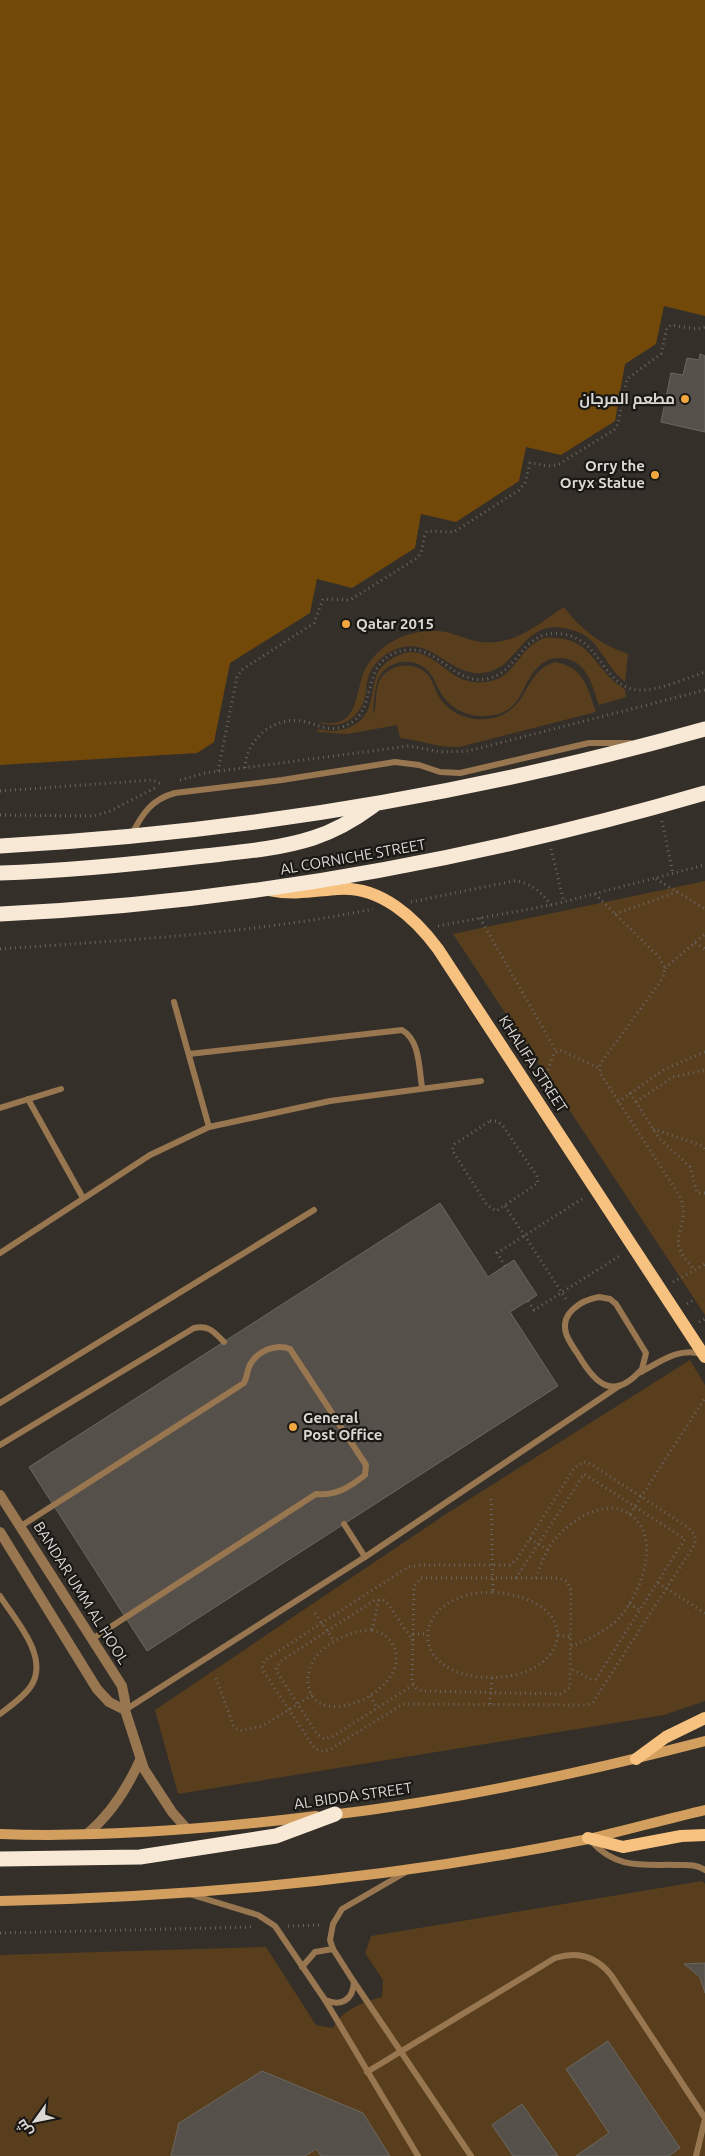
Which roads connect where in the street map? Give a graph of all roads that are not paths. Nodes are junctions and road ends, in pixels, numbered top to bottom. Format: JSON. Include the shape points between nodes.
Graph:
{"nodes":[{"id":1,"x":705,"y":729,"type":"edge"},
{"id":2,"x":646,"y":745,"type":"junction"},
{"id":3,"x":705,"y":794,"type":"edge"},
{"id":4,"x":374,"y":805,"type":"junction"},
{"id":5,"x":130,"y":837,"type":"junction"},
{"id":6,"x":0,"y":846,"type":"edge"},
{"id":7,"x":0,"y":873,"type":"edge"},
{"id":8,"x":269,"y":890,"type":"junction"},
{"id":9,"x":0,"y":914,"type":"edge"},
{"id":10,"x":174,"y":1002,"type":"dead end"},
{"id":11,"x":189,"y":1054,"type":"junction"},
{"id":12,"x":481,"y":1081,"type":"dead end"},
{"id":13,"x":422,"y":1087,"type":"junction"},
{"id":14,"x":61,"y":1088,"type":"dead end"},
{"id":15,"x":28,"y":1099,"type":"junction"},
{"id":16,"x":0,"y":1108,"type":"edge"},
{"id":17,"x":209,"y":1127,"type":"junction"},
{"id":18,"x":83,"y":1198,"type":"junction"},
{"id":19,"x":314,"y":1210,"type":"dead end"},
{"id":20,"x":0,"y":1252,"type":"edge"},
{"id":21,"x":224,"y":1342,"type":"dead end"},
{"id":22,"x":704,"y":1356,"type":"edge"},
{"id":23,"x":636,"y":1375,"type":"junction"},
{"id":24,"x":619,"y":1386,"type":"junction"},
{"id":25,"x":0,"y":1403,"type":"edge"},
{"id":26,"x":0,"y":1445,"type":"edge"},
{"id":27,"x":0,"y":1495,"type":"edge"},
{"id":28,"x":344,"y":1524,"type":"dead end"},
{"id":29,"x":21,"y":1526,"type":"junction"},
{"id":30,"x":0,"y":1532,"type":"edge"},
{"id":31,"x":365,"y":1556,"type":"junction"},
{"id":32,"x":0,"y":1596,"type":"edge"},
{"id":33,"x":92,"y":1639,"type":"junction"},
{"id":34,"x":124,"y":1710,"type":"junction"},
{"id":35,"x":0,"y":1714,"type":"edge"},
{"id":36,"x":705,"y":1718,"type":"edge"},
{"id":37,"x":705,"y":1741,"type":"edge"},
{"id":38,"x":636,"y":1759,"type":"junction"},
{"id":39,"x":140,"y":1760,"type":"junction"},
{"id":40,"x":705,"y":1810,"type":"edge"},
{"id":41,"x":335,"y":1814,"type":"junction"},
{"id":42,"x":187,"y":1828,"type":"junction"},
{"id":43,"x":0,"y":1834,"type":"edge"},
{"id":44,"x":87,"y":1834,"type":"junction"},
{"id":45,"x":705,"y":1835,"type":"edge"},
{"id":46,"x":588,"y":1838,"type":"junction"},
{"id":47,"x":0,"y":1858,"type":"edge"},
{"id":48,"x":410,"y":1870,"type":"junction"},
{"id":49,"x":705,"y":1870,"type":"edge"},
{"id":50,"x":185,"y":1892,"type":"junction"},
{"id":51,"x":0,"y":1901,"type":"edge"},
{"id":52,"x":333,"y":1949,"type":"junction"},
{"id":53,"x":302,"y":1967,"type":"junction"},
{"id":54,"x":354,"y":1982,"type":"junction"},
{"id":55,"x":325,"y":2000,"type":"junction"},
{"id":56,"x":401,"y":2050,"type":"junction"},
{"id":57,"x":368,"y":2072,"type":"junction"},
{"id":58,"x":705,"y":2119,"type":"edge"},
{"id":59,"x":418,"y":2156,"type":"edge"},
{"id":60,"x":471,"y":2156,"type":"edge"},
{"id":61,"x":696,"y":2156,"type":"edge"}],
"edges":[{"from":1,"to":2,"type":"highway"},
{"from":2,"to":4,"type":"highway","via":[[509,780]]},
{"from":2,"to":5,"type":"lane","via":[[589,743],[460,773],[440,772],[406,762],[384,763],[175,793],[148,807]]},
{"from":3,"to":8,"type":"highway","name":"AL CORNICHE STREET","via":[[453,858]]},
{"from":4,"to":5,"type":"highway"},
{"from":4,"to":7,"type":"highway","via":[[333,830],[281,845],[131,864]]},
{"from":5,"to":6,"type":"highway"},
{"from":8,"to":9,"type":"highway","name":"AL CORNICHE STREET"},
{"from":8,"to":22,"type":"main road","name":"KHALIFA STREET","via":[[297,894],[339,888],[368,893],[395,905],[418,924],[438,949]]},
{"from":10,"to":11,"type":"lane"},
{"from":11,"to":13,"type":"lane","via":[[402,1030],[415,1044]]},
{"from":11,"to":17,"type":"lane"},
{"from":12,"to":13,"type":"lane"},
{"from":13,"to":17,"type":"lane","via":[[330,1101]]},
{"from":14,"to":15,"type":"lane"},
{"from":15,"to":16,"type":"lane"},
{"from":15,"to":18,"type":"lane"},
{"from":17,"to":18,"type":"lane","via":[[150,1155]]},
{"from":18,"to":20,"type":"lane"},
{"from":19,"to":25,"type":"lane"},
{"from":21,"to":26,"type":"lane","via":[[204,1326],[194,1328]]},
{"from":22,"to":23,"type":"lane","via":[[689,1352],[675,1355]]},
{"from":23,"to":24,"type":"lane"},
{"from":23,"to":24,"type":"lane","via":[[645,1364],[646,1353],[616,1304],[599,1297],[583,1302],[566,1319],[567,1337],[593,1378],[604,1385]]},
{"from":24,"to":31,"type":"lane"},
{"from":27,"to":29,"type":"street","name":"BANDAR UMM AL HOOL"},
{"from":28,"to":31,"type":"lane"},
{"from":29,"to":33,"type":"street","name":"BANDAR UMM AL HOOL"},
{"from":29,"to":33,"type":"lane","via":[[244,1383],[249,1366],[269,1348],[281,1346],[290,1349],[366,1465],[365,1475],[354,1483],[338,1493],[316,1494]]},
{"from":30,"to":34,"type":"street","via":[[97,1689],[109,1702]]},
{"from":31,"to":34,"type":"lane"},
{"from":32,"to":35,"type":"lane","via":[[30,1645],[36,1662],[31,1685]]},
{"from":33,"to":34,"type":"street","name":"BANDAR UMM AL HOOL","via":[[122,1686]]},
{"from":34,"to":39,"type":"street","name":"BANDAR UMM AL HOOL"},
{"from":36,"to":38,"type":"main road","via":[[666,1737]]},
{"from":37,"to":38,"type":"main road","name":"AL BIDDA STREET"},
{"from":38,"to":41,"type":"main road","name":"AL BIDDA STREET","via":[[482,1791]]},
{"from":39,"to":42,"type":"street","name":"BANDAR UMM AL HOOL","via":[[160,1795]]},
{"from":39,"to":44,"type":"street","via":[[125,1792],[108,1815]]},
{"from":40,"to":46,"type":"main road"},
{"from":41,"to":42,"type":"main road","name":"AL BIDDA STREET"},
{"from":41,"to":47,"type":"highway","via":[[276,1836],[140,1857]]},
{"from":42,"to":44,"type":"main road","name":"AL BIDDA STREET"},
{"from":43,"to":44,"type":"main road","name":"AL BIDDA STREET"},
{"from":45,"to":46,"type":"main road","via":[[680,1836],[623,1847]]},
{"from":46,"to":48,"type":"main road"},
{"from":46,"to":49,"type":"lane","via":[[611,1859],[626,1864],[694,1865]]},
{"from":48,"to":50,"type":"main road"},
{"from":48,"to":52,"type":"lane","via":[[342,1909],[333,1924],[330,1940]]},
{"from":50,"to":51,"type":"main road"},
{"from":50,"to":53,"type":"lane","via":[[267,1919],[281,1933]]},
{"from":52,"to":53,"type":"lane","via":[[315,1952]]},
{"from":52,"to":54,"type":"lane"},
{"from":53,"to":55,"type":"lane"},
{"from":54,"to":55,"type":"lane","via":[[354,1991],[341,2003]]},
{"from":54,"to":56,"type":"lane"},
{"from":55,"to":57,"type":"lane"},
{"from":56,"to":57,"type":"lane"},
{"from":56,"to":58,"type":"lane","via":[[555,1958],[586,1956],[604,1966],[611,1975]]},
{"from":56,"to":60,"type":"lane"},
{"from":57,"to":59,"type":"lane"},
{"from":58,"to":61,"type":"lane"}]}
